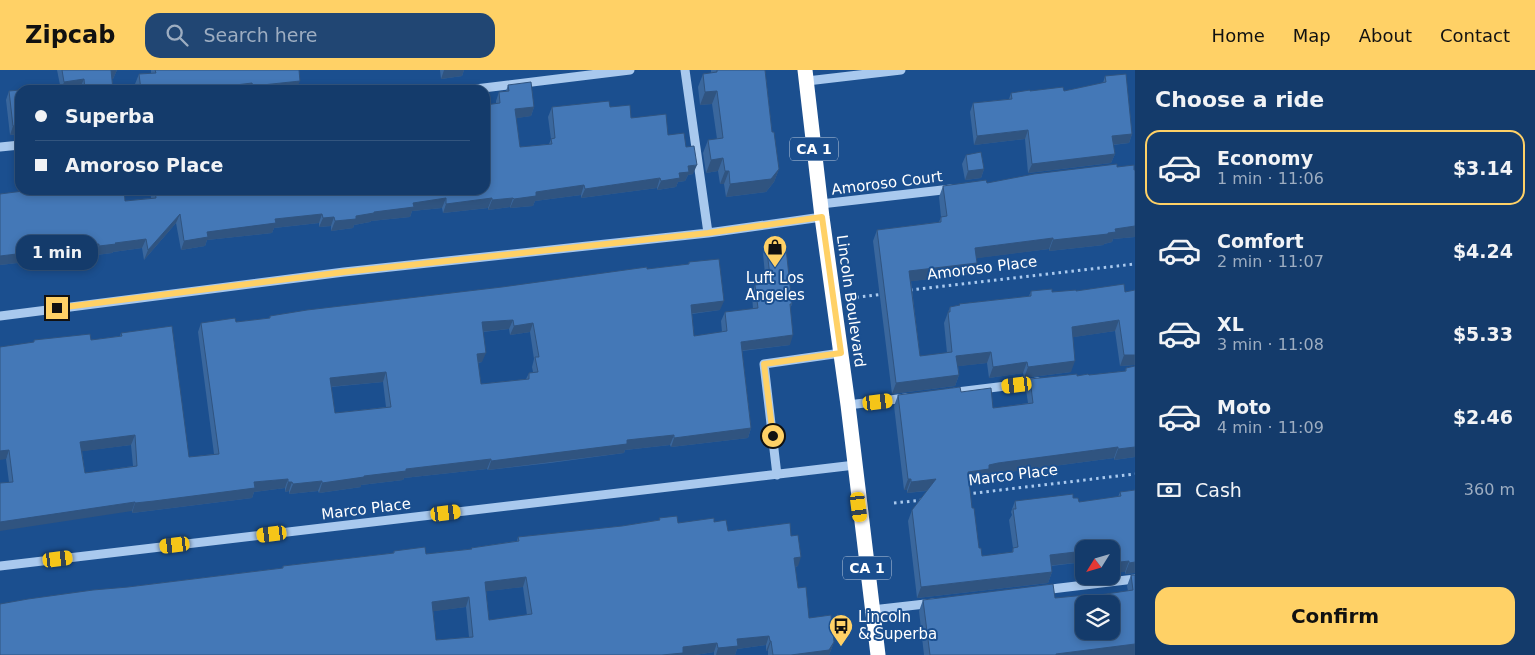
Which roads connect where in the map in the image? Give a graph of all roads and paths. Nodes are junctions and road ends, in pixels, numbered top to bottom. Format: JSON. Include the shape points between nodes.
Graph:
{"nodes":[{"id":1,"x":630,"y":70,"type":"edge"},
{"id":2,"x":685,"y":70,"type":"edge"},
{"id":3,"x":902,"y":70,"type":"edge"},
{"id":4,"x":806,"y":76,"type":"edge"},
{"id":5,"x":490,"y":87,"type":"edge"},
{"id":6,"x":15,"y":146,"type":"edge"},
{"id":7,"x":0,"y":148,"type":"edge"},
{"id":8,"x":961,"y":187,"type":"edge"},
{"id":9,"x":821,"y":211,"type":"junction"},
{"id":10,"x":708,"y":233,"type":"junction"},
{"id":11,"x":1135,"y":264,"type":"edge"},
{"id":12,"x":905,"y":291,"type":"edge"},
{"id":13,"x":886,"y":293,"type":"edge"},
{"id":14,"x":833,"y":300,"type":"junction"},
{"id":15,"x":0,"y":316,"type":"edge"},
{"id":16,"x":841,"y":353,"type":"junction"},
{"id":17,"x":1046,"y":382,"type":"edge"},
{"id":18,"x":938,"y":394,"type":"edge"},
{"id":19,"x":918,"y":397,"type":"edge"},
{"id":20,"x":848,"y":405,"type":"junction"},
{"id":21,"x":855,"y":465,"type":"junction"},
{"id":22,"x":777,"y":474,"type":"junction"},
{"id":23,"x":1135,"y":474,"type":"edge"},
{"id":24,"x":961,"y":495,"type":"edge"},
{"id":25,"x":932,"y":498,"type":"edge"},
{"id":26,"x":894,"y":503,"type":"dead end"},
{"id":27,"x":0,"y":566,"type":"edge"},
{"id":28,"x":1135,"y":579,"type":"edge"},
{"id":29,"x":1036,"y":591,"type":"edge"},
{"id":30,"x":948,"y":601,"type":"edge"},
{"id":31,"x":872,"y":610,"type":"junction"},
{"id":32,"x":878,"y":655,"type":"edge"}],
"edges":[{"from":1,"to":5,"type":"street"},
{"from":2,"to":10,"type":"street"},
{"from":3,"to":4,"type":"street"},
{"from":4,"to":9,"type":"highway","name":"Lincoln Boulevard","number":"CA 1"},
{"from":6,"to":7,"type":"street"},
{"from":8,"to":9,"type":"street","name":"Amoroso Court"},
{"from":9,"to":10,"type":"street"},
{"from":9,"to":14,"type":"highway","name":"Lincoln Boulevard","number":"CA 1"},
{"from":10,"to":15,"type":"street","via":[[344,272]]},
{"from":11,"to":12,"type":"path","name":"Amoroso Place"},
{"from":13,"to":14,"type":"path"},
{"from":14,"to":16,"type":"highway","name":"Lincoln Boulevard","number":"CA 1"},
{"from":16,"to":20,"type":"highway","name":"Lincoln Boulevard","number":"CA 1"},
{"from":16,"to":22,"type":"street","via":[[764,364]]},
{"from":17,"to":18,"type":"street"},
{"from":19,"to":20,"type":"street"},
{"from":20,"to":21,"type":"highway","name":"Lincoln Boulevard","number":"CA 1"},
{"from":21,"to":22,"type":"street","name":"Marco Place"},
{"from":21,"to":31,"type":"highway","name":"Lincoln Boulevard","number":"CA 1"},
{"from":22,"to":27,"type":"street","name":"Marco Place"},
{"from":23,"to":24,"type":"path","name":"Marco Place"},
{"from":25,"to":26,"type":"path"},
{"from":28,"to":29,"type":"street"},
{"from":30,"to":31,"type":"street"},
{"from":31,"to":32,"type":"highway","name":"Lincoln Boulevard","number":"CA 1"}]}
